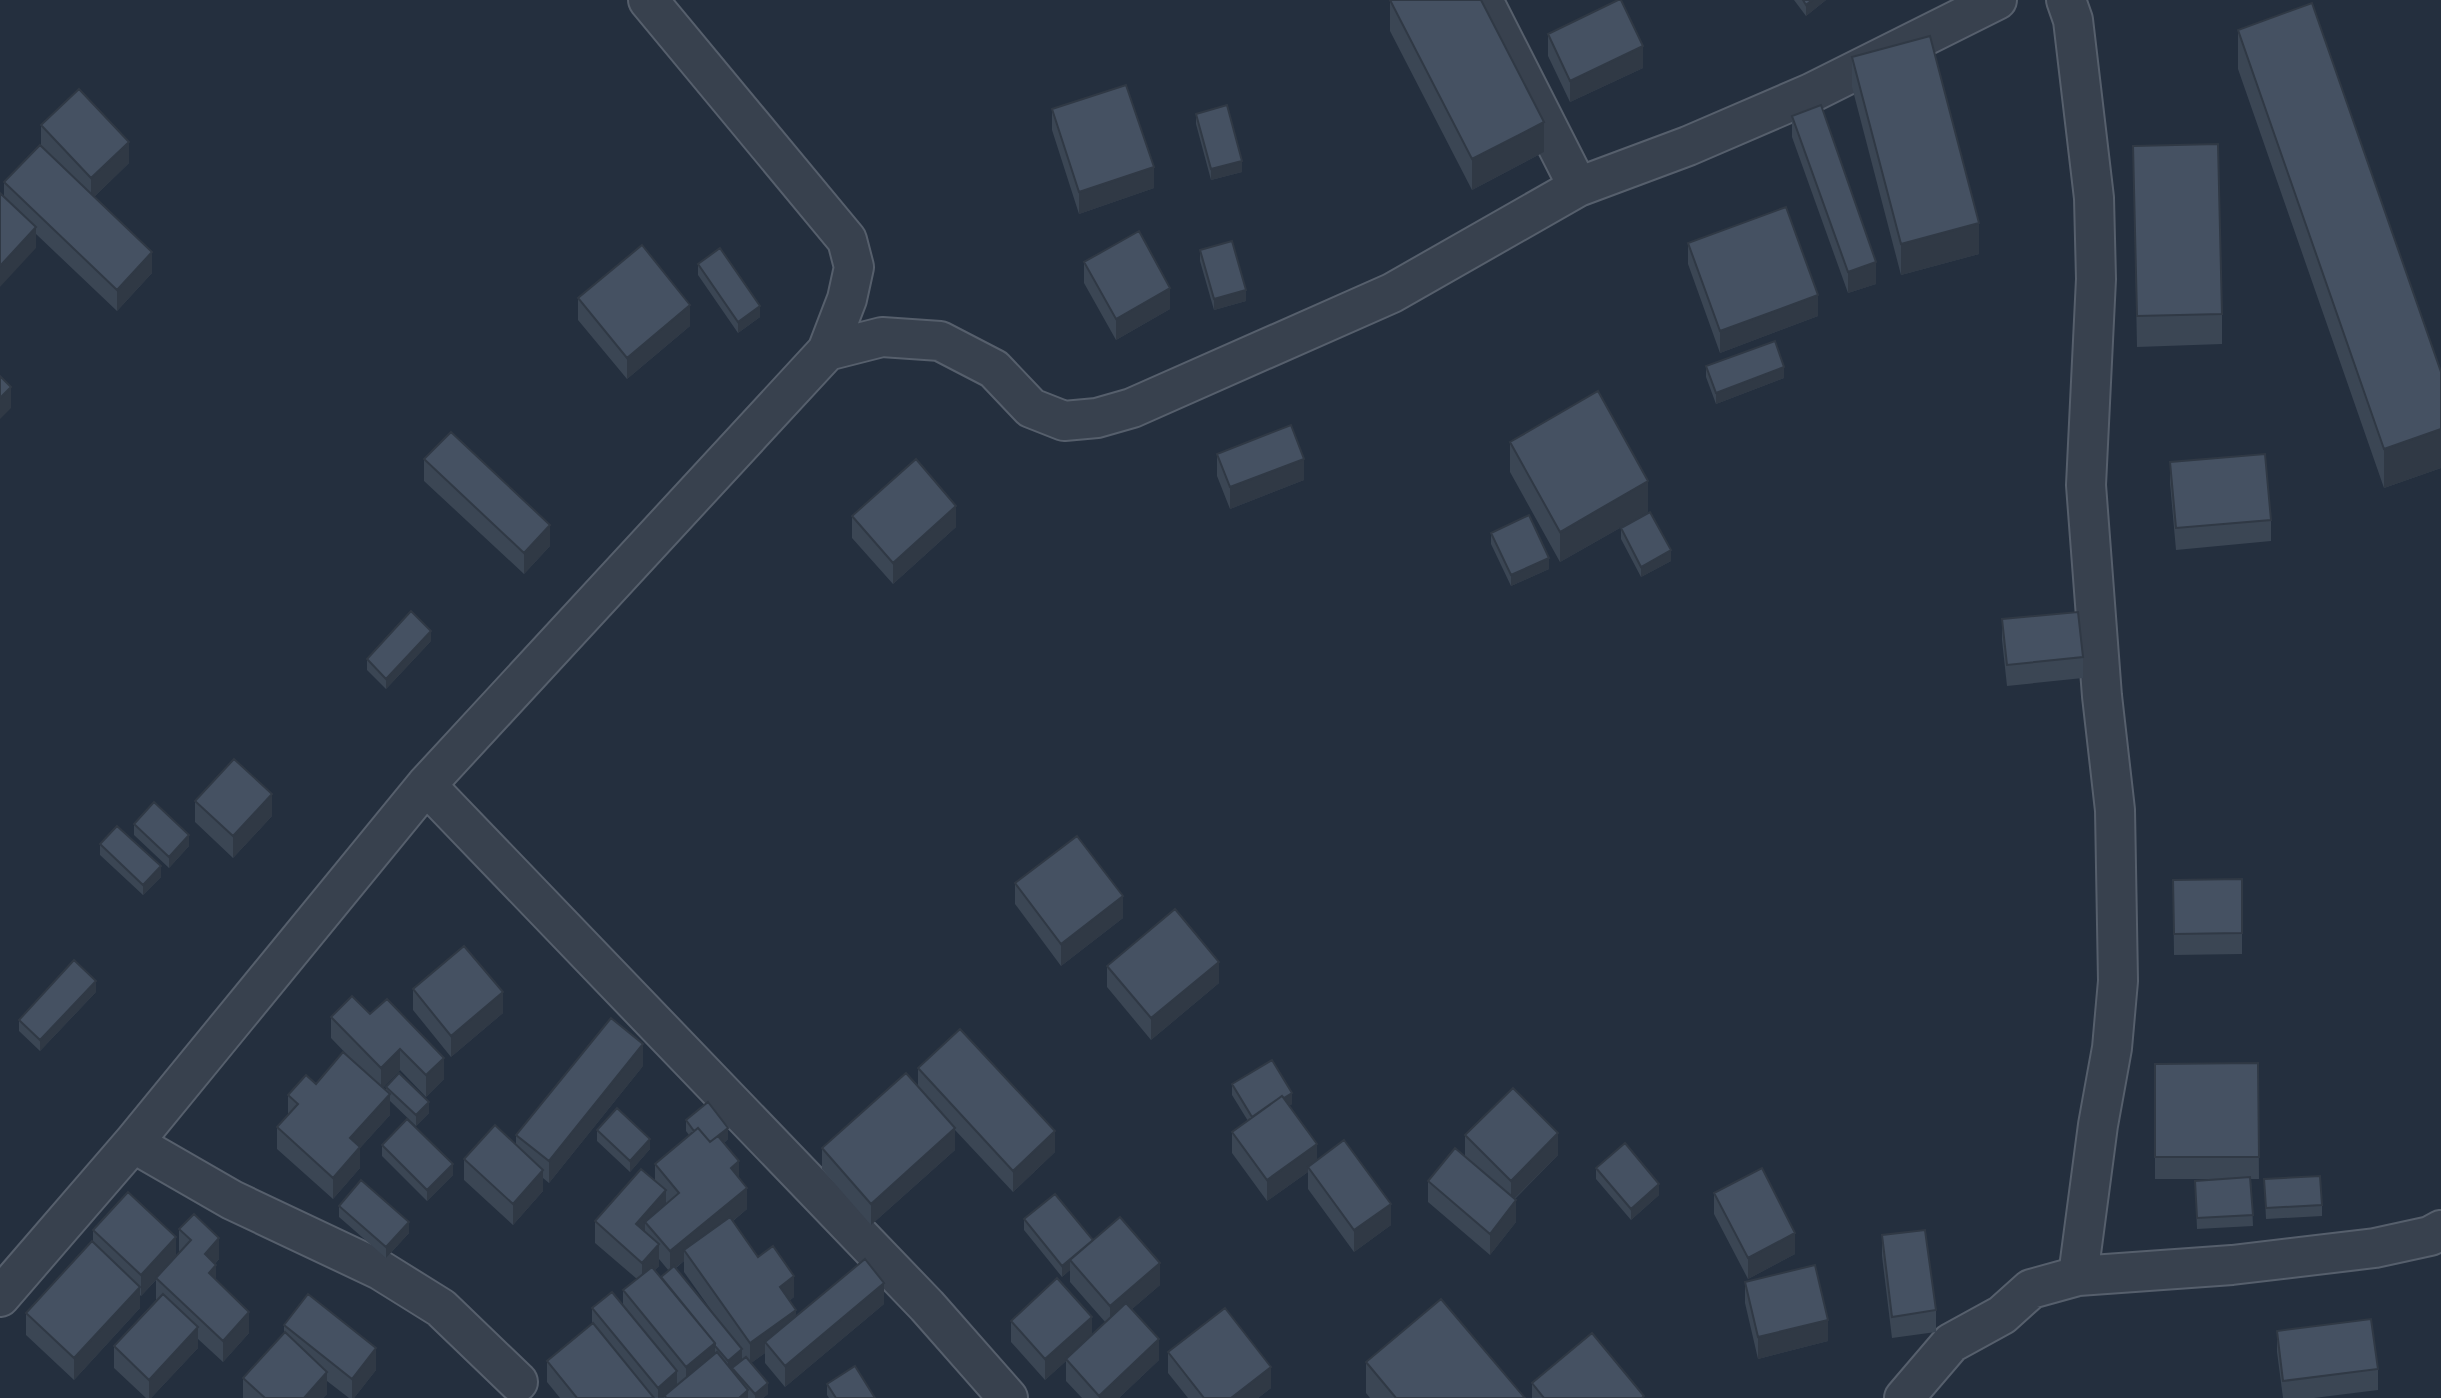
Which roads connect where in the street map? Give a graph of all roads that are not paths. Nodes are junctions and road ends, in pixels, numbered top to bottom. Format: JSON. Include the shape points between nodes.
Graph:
{"nodes":[{"id":1,"x":648,"y":0,"type":"edge"},
{"id":2,"x":1483,"y":0,"type":"edge"},
{"id":3,"x":1997,"y":0,"type":"edge"},
{"id":4,"x":2066,"y":0,"type":"edge"},
{"id":5,"x":1578,"y":187,"type":"junction"},
{"id":6,"x":827,"y":351,"type":"junction"},
{"id":7,"x":426,"y":785,"type":"junction"},
{"id":8,"x":133,"y":1143,"type":"junction"},
{"id":9,"x":2441,"y":1230,"type":"edge"},
{"id":10,"x":2078,"y":1276,"type":"junction"},
{"id":11,"x":0,"y":1297,"type":"edge"},
{"id":12,"x":518,"y":1382,"type":"dead end"},
{"id":13,"x":1008,"y":1398,"type":"edge"},
{"id":14,"x":1904,"y":1398,"type":"edge"}],
"edges":[{"from":1,"to":6,"type":"street","via":[[847,240],[854,267]]},
{"from":2,"to":5,"type":"street"},
{"from":3,"to":5,"type":"street","via":[[1811,93]]},
{"from":4,"to":10,"type":"street","via":[[2073,20],[2094,198],[2096,279],[2086,485],[2115,810],[2118,967],[2112,1048]]},
{"from":5,"to":6,"type":"street","via":[[1392,293],[1132,408],[1097,418],[1064,421],[1031,408],[994,369],[940,341],[882,337]]},
{"from":6,"to":7,"type":"street"},
{"from":7,"to":8,"type":"street"},
{"from":7,"to":13,"type":"street","via":[[927,1306]]},
{"from":8,"to":11,"type":"street"},
{"from":8,"to":12,"type":"street","via":[[232,1200],[380,1270],[441,1308]]},
{"from":9,"to":10,"type":"street","via":[[2375,1248],[2232,1265]]},
{"from":10,"to":14,"type":"street","via":[[2031,1289],[2002,1315],[1951,1343]]}]}
